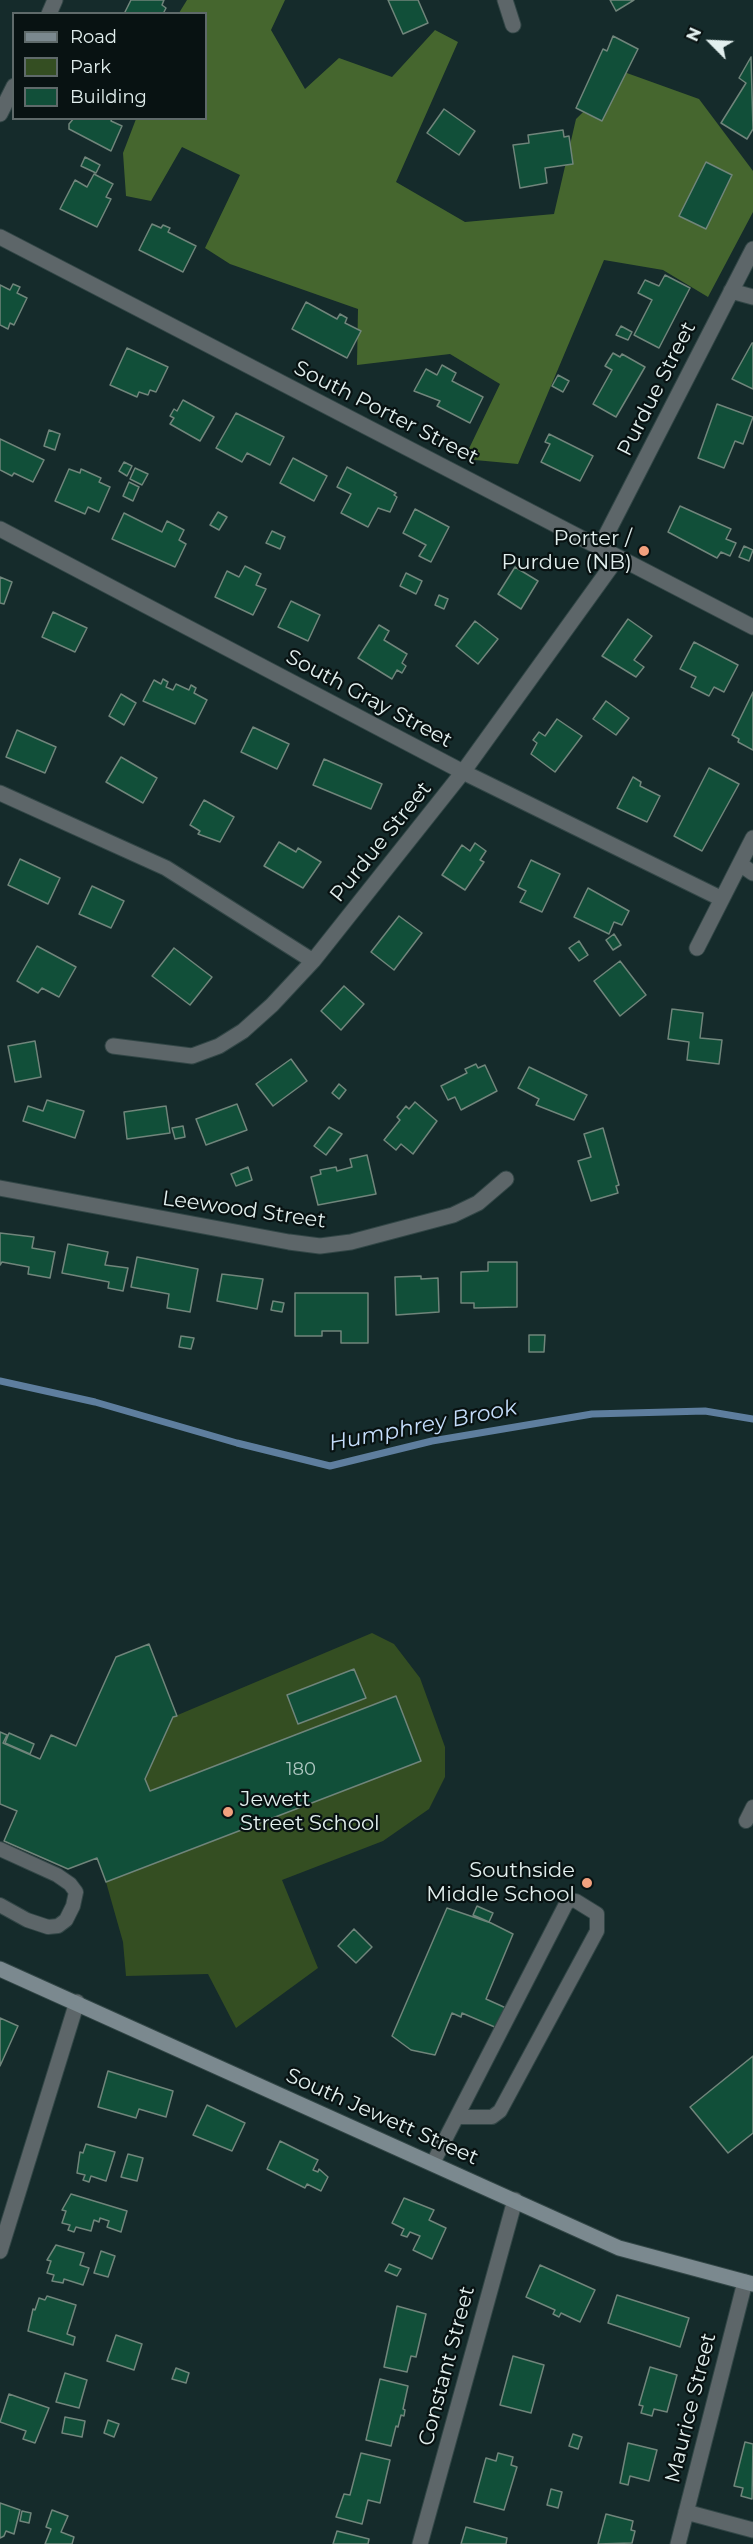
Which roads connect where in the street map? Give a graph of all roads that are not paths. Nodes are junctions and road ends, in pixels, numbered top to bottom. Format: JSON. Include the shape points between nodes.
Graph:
{"nodes":[{"id":1,"x":505,"y":0,"type":"edge"},
{"id":2,"x":513,"y":25,"type":"dead end"},
{"id":3,"x":12,"y":90,"type":"edge"},
{"id":4,"x":0,"y":114,"type":"edge"},
{"id":5,"x":0,"y":237,"type":"edge"},
{"id":6,"x":753,"y":249,"type":"edge"},
{"id":7,"x":731,"y":291,"type":"junction"},
{"id":8,"x":753,"y":297,"type":"edge"},
{"id":9,"x":0,"y":529,"type":"edge"},
{"id":10,"x":600,"y":547,"type":"junction"},
{"id":11,"x":618,"y":557,"type":"junction"},
{"id":12,"x":753,"y":627,"type":"edge"},
{"id":13,"x":464,"y":772,"type":"junction"},
{"id":14,"x":0,"y":793,"type":"edge"},
{"id":15,"x":753,"y":838,"type":"edge"},
{"id":16,"x":740,"y":864,"type":"junction"},
{"id":17,"x":753,"y":873,"type":"edge"},
{"id":18,"x":722,"y":899,"type":"junction"},
{"id":19,"x":697,"y":948,"type":"dead end"},
{"id":20,"x":313,"y":961,"type":"junction"},
{"id":21,"x":112,"y":1046,"type":"dead end"},
{"id":22,"x":506,"y":1179,"type":"dead end"},
{"id":23,"x":0,"y":1188,"type":"edge"},
{"id":24,"x":753,"y":1807,"type":"edge"},
{"id":25,"x":746,"y":1821,"type":"dead end"},
{"id":26,"x":0,"y":1849,"type":"edge"},
{"id":27,"x":0,"y":1905,"type":"edge"},
{"id":28,"x":0,"y":1968,"type":"edge"},
{"id":29,"x":77,"y":2002,"type":"junction"},
{"id":30,"x":458,"y":2116,"type":"junction"},
{"id":31,"x":433,"y":2163,"type":"junction"},
{"id":32,"x":515,"y":2200,"type":"junction"},
{"id":33,"x":0,"y":2251,"type":"edge"},
{"id":34,"x":749,"y":2283,"type":"edge"},
{"id":35,"x":686,"y":2512,"type":"junction"},
{"id":36,"x":753,"y":2530,"type":"edge"},
{"id":37,"x":420,"y":2544,"type":"edge"},
{"id":38,"x":678,"y":2544,"type":"edge"}],
"edges":[{"from":1,"to":2,"type":"street"},
{"from":3,"to":4,"type":"street"},
{"from":5,"to":10,"type":"street","name":"South Porter Street"},
{"from":6,"to":7,"type":"street","name":"Purdue Street"},
{"from":7,"to":8,"type":"street"},
{"from":7,"to":10,"type":"street","name":"Purdue Street"},
{"from":9,"to":13,"type":"street","name":"South Gray Street"},
{"from":10,"to":11,"type":"street","name":"South Porter Street"},
{"from":11,"to":12,"type":"street","name":"South Porter Street"},
{"from":11,"to":13,"type":"street","name":"Purdue Street"},
{"from":13,"to":18,"type":"street","name":"South Gray Street"},
{"from":13,"to":20,"type":"street","name":"Purdue Street"},
{"from":14,"to":20,"type":"street","via":[[166,868]]},
{"from":15,"to":16,"type":"street"},
{"from":16,"to":17,"type":"street"},
{"from":16,"to":18,"type":"street"},
{"from":18,"to":19,"type":"street"},
{"from":20,"to":21,"type":"street","name":"Purdue Street","via":[[272,1005],[219,1046],[192,1056]]},
{"from":22,"to":23,"type":"street","name":"Leewood Street","via":[[478,1203],[453,1215],[321,1246]]},
{"from":24,"to":25,"type":"lane"},
{"from":26,"to":27,"type":"lane","via":[[57,1875],[76,1892],[66,1920],[58,1926],[27,1920]]},
{"from":28,"to":29,"type":"street","name":"South Jewett Street"},
{"from":29,"to":31,"type":"street","name":"South Jewett Street"},
{"from":29,"to":33,"type":"street"},
{"from":30,"to":30,"type":"lane","via":[[492,2117],[500,2111],[597,1931],[597,1914],[576,1901],[566,1904]]},
{"from":30,"to":31,"type":"lane"},
{"from":31,"to":32,"type":"street","name":"South Jewett Street"},
{"from":32,"to":34,"type":"street","name":"South Jewett Street","via":[[619,2248]]},
{"from":32,"to":37,"type":"street","name":"Constant Street"},
{"from":34,"to":35,"type":"street","name":"Maurice Street"},
{"from":35,"to":36,"type":"street"},
{"from":35,"to":38,"type":"street","name":"Maurice Street"}]}
